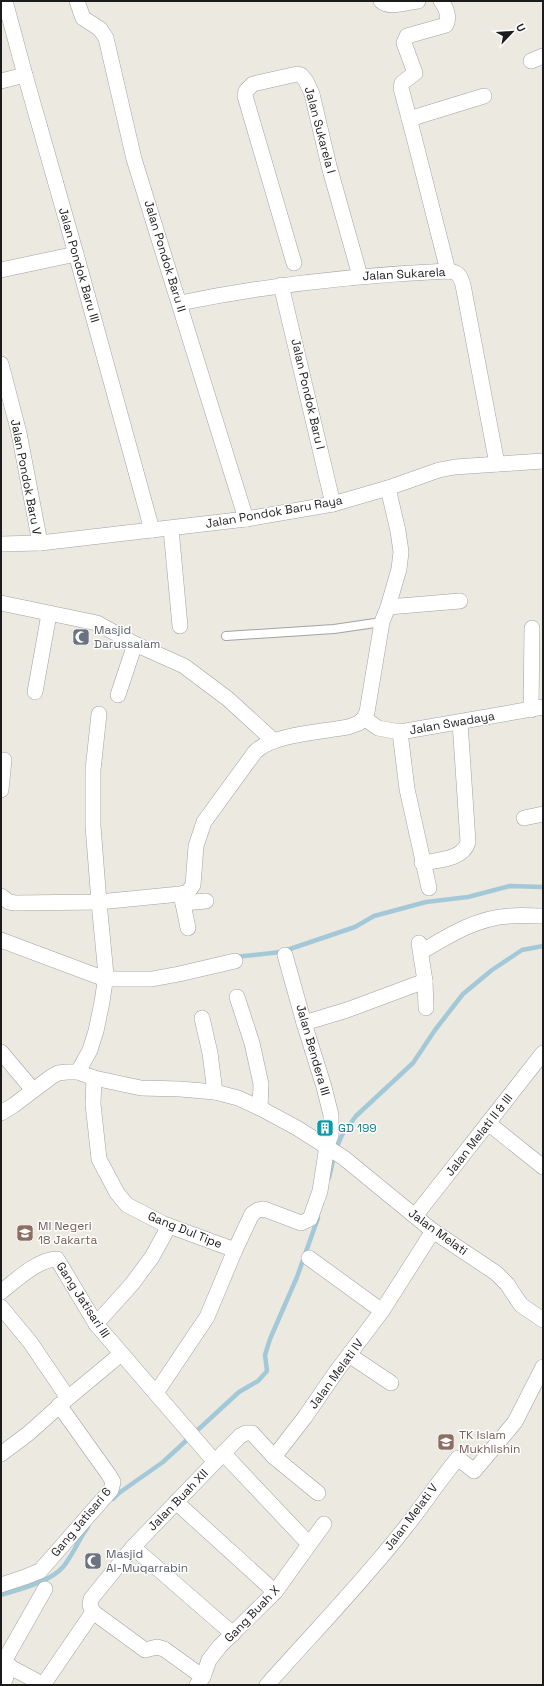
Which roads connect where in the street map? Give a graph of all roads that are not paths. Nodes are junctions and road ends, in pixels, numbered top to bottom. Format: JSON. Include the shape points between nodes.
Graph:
{"nodes":[{"id":1,"x":5,"y":1,"type":"edge"},
{"id":2,"x":77,"y":1,"type":"edge"},
{"id":3,"x":381,"y":1,"type":"edge"},
{"id":4,"x":418,"y":1,"type":"edge"},
{"id":5,"x":451,"y":2,"type":"edge"},
{"id":6,"x":25,"y":75,"type":"junction"},
{"id":7,"x":1,"y":81,"type":"edge"},
{"id":8,"x":484,"y":96,"type":"dead end"},
{"id":9,"x":409,"y":119,"type":"junction"},
{"id":10,"x":76,"y":254,"type":"junction"},
{"id":11,"x":294,"y":263,"type":"dead end"},
{"id":12,"x":1,"y":270,"type":"edge"},
{"id":13,"x":448,"y":271,"type":"junction"},
{"id":14,"x":360,"y":276,"type":"junction"},
{"id":15,"x":282,"y":285,"type":"junction"},
{"id":16,"x":180,"y":303,"type":"junction"},
{"id":17,"x":1,"y":364,"type":"edge"},
{"id":18,"x":543,"y":461,"type":"edge"},
{"id":19,"x":498,"y":464,"type":"junction"},
{"id":20,"x":388,"y":488,"type":"junction"},
{"id":21,"x":333,"y":504,"type":"junction"},
{"id":22,"x":246,"y":519,"type":"junction"},
{"id":23,"x":171,"y":529,"type":"junction"},
{"id":24,"x":152,"y":530,"type":"junction"},
{"id":25,"x":40,"y":543,"type":"junction"},
{"id":26,"x":1,"y":544,"type":"edge"},
{"id":27,"x":460,"y":601,"type":"dead end"},
{"id":28,"x":1,"y":603,"type":"edge"},
{"id":29,"x":388,"y":607,"type":"junction"},
{"id":30,"x":49,"y":614,"type":"junction"},
{"id":31,"x":382,"y":622,"type":"junction"},
{"id":32,"x":180,"y":626,"type":"dead end"},
{"id":33,"x":532,"y":628,"type":"dead end"},
{"id":34,"x":226,"y":636,"type":"dead end"},
{"id":35,"x":135,"y":644,"type":"junction"},
{"id":36,"x":35,"y":692,"type":"dead end"},
{"id":37,"x":118,"y":695,"type":"dead end"},
{"id":38,"x":537,"y":708,"type":"edge"},
{"id":39,"x":99,"y":714,"type":"dead end"},
{"id":40,"x":364,"y":718,"type":"junction"},
{"id":41,"x":460,"y":722,"type":"junction"},
{"id":42,"x":400,"y":732,"type":"junction"},
{"id":43,"x":274,"y":741,"type":"junction"},
{"id":44,"x":4,"y":760,"type":"dead end"},
{"id":45,"x":1,"y":790,"type":"edge"},
{"id":46,"x":543,"y":814,"type":"edge"},
{"id":47,"x":524,"y":818,"type":"dead end"},
{"id":48,"x":422,"y":863,"type":"junction"},
{"id":49,"x":429,"y":888,"type":"dead end"},
{"id":50,"x":1,"y":897,"type":"edge"},
{"id":51,"x":182,"y":898,"type":"junction"},
{"id":52,"x":206,"y":901,"type":"dead end"},
{"id":53,"x":99,"y":902,"type":"junction"},
{"id":54,"x":543,"y":916,"type":"edge"},
{"id":55,"x":188,"y":928,"type":"dead end"},
{"id":56,"x":1,"y":940,"type":"edge"},
{"id":57,"x":285,"y":955,"type":"dead end"},
{"id":58,"x":235,"y":961,"type":"dead end"},
{"id":59,"x":105,"y":973,"type":"junction"},
{"id":60,"x":425,"y":981,"type":"junction"},
{"id":61,"x":237,"y":997,"type":"dead end"},
{"id":62,"x":426,"y":1008,"type":"dead end"},
{"id":63,"x":202,"y":1018,"type":"dead end"},
{"id":64,"x":304,"y":1023,"type":"junction"},
{"id":65,"x":1,"y":1052,"type":"edge"},
{"id":66,"x":543,"y":1053,"type":"edge"},
{"id":67,"x":78,"y":1072,"type":"junction"},
{"id":68,"x":94,"y":1078,"type":"junction"},
{"id":69,"x":33,"y":1090,"type":"junction"},
{"id":70,"x":215,"y":1092,"type":"junction"},
{"id":71,"x":260,"y":1108,"type":"junction"},
{"id":72,"x":1,"y":1113,"type":"edge"},
{"id":73,"x":488,"y":1123,"type":"junction"},
{"id":74,"x":328,"y":1147,"type":"junction"},
{"id":75,"x":543,"y":1167,"type":"edge"},
{"id":76,"x":415,"y":1216,"type":"junction"},
{"id":77,"x":169,"y":1226,"type":"junction"},
{"id":78,"x":433,"y":1231,"type":"junction"},
{"id":79,"x":235,"y":1250,"type":"junction"},
{"id":80,"x":309,"y":1258,"type":"dead end"},
{"id":81,"x":1,"y":1292,"type":"edge"},
{"id":82,"x":1,"y":1307,"type":"edge"},
{"id":83,"x":382,"y":1310,"type":"junction"},
{"id":84,"x":543,"y":1320,"type":"edge"},
{"id":85,"x":96,"y":1324,"type":"junction"},
{"id":86,"x":121,"y":1354,"type":"junction"},
{"id":87,"x":349,"y":1355,"type":"junction"},
{"id":88,"x":543,"y":1367,"type":"edge"},
{"id":89,"x":391,"y":1383,"type":"dead end"},
{"id":90,"x":156,"y":1394,"type":"junction"},
{"id":91,"x":63,"y":1401,"type":"junction"},
{"id":92,"x":1,"y":1454,"type":"edge"},
{"id":93,"x":219,"y":1457,"type":"junction"},
{"id":94,"x":274,"y":1457,"type":"junction"},
{"id":95,"x":318,"y":1493,"type":"dead end"},
{"id":96,"x":176,"y":1502,"type":"junction"},
{"id":97,"x":324,"y":1524,"type":"dead end"},
{"id":98,"x":309,"y":1544,"type":"junction"},
{"id":99,"x":133,"y":1547,"type":"junction"},
{"id":100,"x":1,"y":1585,"type":"edge"},
{"id":101,"x":45,"y":1590,"type":"dead end"},
{"id":102,"x":275,"y":1592,"type":"junction"},
{"id":103,"x":93,"y":1612,"type":"junction"},
{"id":104,"x":233,"y":1634,"type":"junction"},
{"id":105,"x":5,"y":1664,"type":"edge"},
{"id":106,"x":200,"y":1681,"type":"edge"},
{"id":107,"x":3,"y":1685,"type":"edge"},
{"id":108,"x":44,"y":1685,"type":"edge"},
{"id":109,"x":267,"y":1685,"type":"edge"}],
"edges":[{"from":1,"to":6,"type":"street","name":"Jalan Pondok Baru III"},
{"from":2,"to":16,"type":"street","name":"Jalan Pondok Baru II","via":[[83,18],[100,29],[106,38],[134,159]]},
{"from":3,"to":4,"type":"street","via":[[392,5]]},
{"from":5,"to":9,"type":"street","via":[[446,25],[405,38],[404,43],[415,73],[402,83],[401,88]]},
{"from":6,"to":7,"type":"street"},
{"from":6,"to":10,"type":"street","name":"Jalan Pondok Baru III"},
{"from":8,"to":9,"type":"street"},
{"from":9,"to":13,"type":"street"},
{"from":10,"to":12,"type":"street"},
{"from":10,"to":24,"type":"street","name":"Jalan Pondok Baru III"},
{"from":11,"to":14,"type":"street","name":"Jalan Sukarela I","via":[[245,96],[253,84],[297,74],[306,81],[312,94]]},
{"from":13,"to":14,"type":"street","name":"Jalan Sukarela"},
{"from":13,"to":19,"type":"street","name":"Jalan Sukarela","via":[[460,275],[463,285]]},
{"from":14,"to":15,"type":"street","name":"Jalan Sukarela"},
{"from":15,"to":16,"type":"street","name":"Jalan Sukarela"},
{"from":15,"to":21,"type":"street","name":"Jalan Pondok Baru I"},
{"from":16,"to":22,"type":"street","name":"Jalan Pondok Baru II"},
{"from":17,"to":25,"type":"street","name":"Jalan Pondok Baru V","via":[[19,433]]},
{"from":18,"to":19,"type":"street","name":"Jalan Pondok Baru Raya"},
{"from":19,"to":20,"type":"street","name":"Jalan Pondok Baru Raya","via":[[438,470]]},
{"from":20,"to":21,"type":"street","name":"Jalan Pondok Baru Raya"},
{"from":20,"to":29,"type":"street","via":[[401,552]]},
{"from":21,"to":22,"type":"street","name":"Jalan Pondok Baru Raya"},
{"from":22,"to":23,"type":"street","name":"Jalan Pondok Baru Raya"},
{"from":23,"to":24,"type":"street","name":"Jalan Pondok Baru Raya"},
{"from":23,"to":32,"type":"street"},
{"from":24,"to":25,"type":"street","name":"Jalan Pondok Baru Raya"},
{"from":25,"to":26,"type":"street","name":"Jalan Pondok Baru Raya"},
{"from":27,"to":29,"type":"street"},
{"from":28,"to":30,"type":"street"},
{"from":29,"to":31,"type":"street"},
{"from":30,"to":35,"type":"street","via":[[97,623]]},
{"from":30,"to":36,"type":"street"},
{"from":31,"to":34,"type":"lane","via":[[334,629]]},
{"from":31,"to":40,"type":"street","via":[[369,704]]},
{"from":33,"to":38,"type":"street"},
{"from":35,"to":37,"type":"street"},
{"from":35,"to":43,"type":"street","via":[[200,676]]},
{"from":38,"to":41,"type":"street","name":"Jalan Swadaya"},
{"from":39,"to":53,"type":"street","via":[[93,770],[93,826]]},
{"from":40,"to":42,"type":"street","name":"Jalan Swadaya","via":[[378,728]]},
{"from":40,"to":43,"type":"street","via":[[360,723],[348,727]]},
{"from":41,"to":42,"type":"street","name":"Jalan Swadaya"},
{"from":41,"to":48,"type":"street","via":[[468,842],[465,850],[458,855]]},
{"from":42,"to":48,"type":"street","via":[[407,790]]},
{"from":43,"to":51,"type":"street","via":[[260,747],[251,757],[204,822],[196,846],[192,888]]},
{"from":44,"to":45,"type":"street"},
{"from":46,"to":47,"type":"street"},
{"from":48,"to":49,"type":"street"},
{"from":50,"to":53,"type":"street","via":[[15,903]]},
{"from":51,"to":52,"type":"street"},
{"from":51,"to":53,"type":"street"},
{"from":51,"to":55,"type":"street"},
{"from":53,"to":59,"type":"street"},
{"from":54,"to":60,"type":"street","via":[[508,916],[475,924],[420,948]]},
{"from":56,"to":59,"type":"street"},
{"from":57,"to":64,"type":"street","name":"Jalan Bendera III"},
{"from":58,"to":59,"type":"street","via":[[152,979]]},
{"from":59,"to":67,"type":"street","via":[[96,1031],[90,1050]]},
{"from":60,"to":62,"type":"street"},
{"from":60,"to":64,"type":"street"},
{"from":61,"to":71,"type":"street","via":[[254,1050],[261,1084]]},
{"from":63,"to":70,"type":"street"},
{"from":64,"to":74,"type":"street","name":"Jalan Bendera III","via":[[331,1116]]},
{"from":65,"to":69,"type":"street"},
{"from":66,"to":73,"type":"street","name":"Jalan Melati II & III"},
{"from":67,"to":68,"type":"street","name":"Jalan Melati"},
{"from":67,"to":69,"type":"street","via":[[58,1073]]},
{"from":68,"to":70,"type":"street","name":"Jalan Melati","via":[[141,1088]]},
{"from":68,"to":77,"type":"street","name":"Gang Dul Tipe","via":[[93,1104],[99,1160],[117,1193],[127,1205]]},
{"from":69,"to":72,"type":"street"},
{"from":70,"to":71,"type":"street","name":"Jalan Melati","via":[[238,1098]]},
{"from":71,"to":74,"type":"street","name":"Jalan Melati"},
{"from":73,"to":75,"type":"street"},
{"from":73,"to":76,"type":"street","name":"Jalan Melati II & III"},
{"from":74,"to":76,"type":"street","name":"Jalan Melati"},
{"from":74,"to":79,"type":"street","name":"Jalan Bendera III","via":[[320,1190],[310,1219],[301,1223],[258,1210],[252,1214]]},
{"from":76,"to":78,"type":"street","name":"Jalan Melati"},
{"from":77,"to":79,"type":"street","name":"Gang Dul Tipe"},
{"from":77,"to":85,"type":"street","via":[[152,1257],[132,1284]]},
{"from":78,"to":83,"type":"street","name":"Jalan Melati IV"},
{"from":78,"to":84,"type":"street","name":"Jalan Melati","via":[[496,1273],[521,1305]]},
{"from":79,"to":90,"type":"street","via":[[207,1317]]},
{"from":80,"to":83,"type":"street"},
{"from":81,"to":85,"type":"street","name":"Gang Jatisari III","via":[[35,1267],[57,1259]]},
{"from":82,"to":91,"type":"street","name":"Gang Jatisari 6","via":[[30,1342]]},
{"from":83,"to":87,"type":"street","name":"Jalan Melati IV"},
{"from":85,"to":86,"type":"street","name":"Gang Jatisari III"},
{"from":86,"to":90,"type":"street","name":"Gang Jatisari III"},
{"from":86,"to":91,"type":"street"},
{"from":87,"to":89,"type":"street"},
{"from":87,"to":94,"type":"street","name":"Jalan Melati IV"},
{"from":88,"to":109,"type":"street","name":"Jalan Melati V","via":[[515,1422],[474,1471],[458,1458],[405,1528],[345,1600],[318,1626]]},
{"from":90,"to":93,"type":"street","name":"Gang Jatisari III","via":[[191,1434]]},
{"from":91,"to":92,"type":"street","via":[[29,1433]]},
{"from":91,"to":100,"type":"street","name":"Gang Jatisari 6","via":[[113,1482],[112,1490],[40,1571]]},
{"from":93,"to":94,"type":"street","via":[[240,1436],[252,1433]]},
{"from":93,"to":96,"type":"street","name":"Jalan Buah XII"},
{"from":93,"to":98,"type":"street","name":"Gang Jatisari III"},
{"from":94,"to":95,"type":"street"},
{"from":96,"to":99,"type":"street","name":"Jalan Buah XII"},
{"from":96,"to":102,"type":"street"},
{"from":97,"to":98,"type":"street","name":"Gang Buah X"},
{"from":98,"to":102,"type":"street","name":"Gang Buah X"},
{"from":99,"to":103,"type":"street","name":"Jalan Buah XII","via":[[91,1599]]},
{"from":99,"to":104,"type":"street"},
{"from":101,"to":105,"type":"street"},
{"from":102,"to":104,"type":"street","name":"Gang Buah X"},
{"from":103,"to":106,"type":"street","via":[[145,1650],[157,1647],[164,1650]]},
{"from":103,"to":108,"type":"street","name":"Jalan Buah XII"},
{"from":104,"to":106,"type":"street","name":"Gang Buah X","via":[[209,1660]]},
{"from":105,"to":107,"type":"street"},
{"from":105,"to":108,"type":"street"}]}
